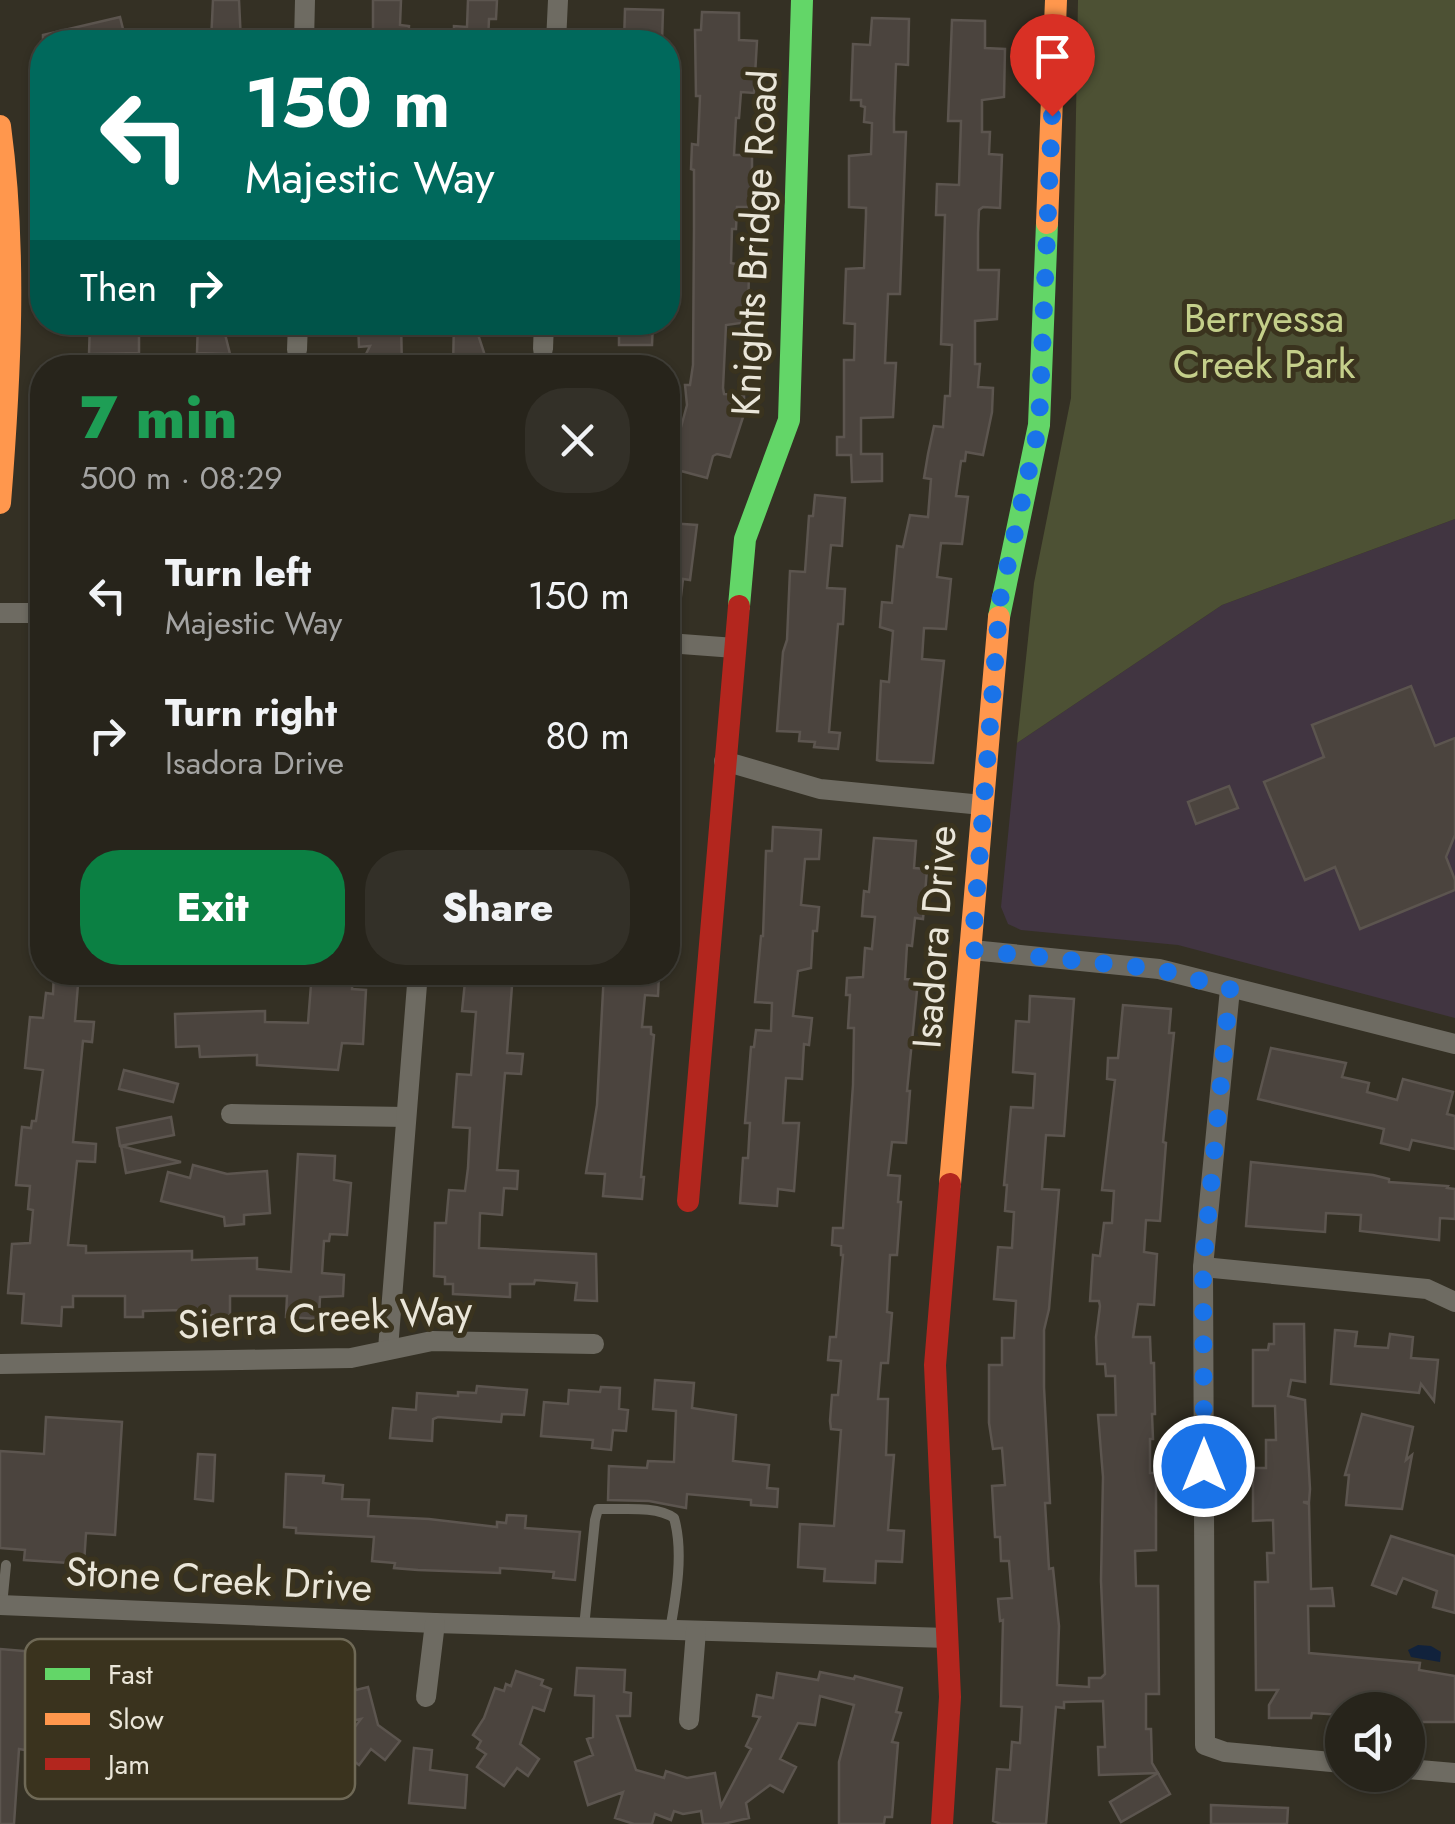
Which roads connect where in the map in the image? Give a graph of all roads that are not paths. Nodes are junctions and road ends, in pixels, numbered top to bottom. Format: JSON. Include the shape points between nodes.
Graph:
{"nodes":[{"id":1,"x":305,"y":0,"type":"edge"},
{"id":2,"x":558,"y":0,"type":"edge"},
{"id":3,"x":802,"y":0,"type":"edge"},
{"id":4,"x":1056,"y":0,"type":"edge"},
{"id":5,"x":304,"y":30,"type":"edge"},
{"id":6,"x":557,"y":30,"type":"edge"},
{"id":7,"x":0,"y":126,"type":"edge"},
{"id":8,"x":298,"y":335,"type":"edge"},
{"id":9,"x":544,"y":335,"type":"edge"},
{"id":10,"x":543,"y":348,"type":"dead end"},
{"id":11,"x":297,"y":350,"type":"dead end"},
{"id":12,"x":5,"y":374,"type":"edge"},
{"id":13,"x":0,"y":502,"type":"edge"},
{"id":14,"x":0,"y":613,"type":"edge"},
{"id":15,"x":30,"y":613,"type":"edge"},
{"id":16,"x":680,"y":644,"type":"edge"},
{"id":17,"x":734,"y":648,"type":"junction"},
{"id":18,"x":724,"y":761,"type":"junction"},
{"id":19,"x":982,"y":804,"type":"junction"},
{"id":20,"x":972,"y":950,"type":"junction"},
{"id":21,"x":417,"y":985,"type":"edge"},
{"id":22,"x":1230,"y":989,"type":"junction"},
{"id":23,"x":1455,"y":1044,"type":"edge"},
{"id":24,"x":231,"y":1114,"type":"dead end"},
{"id":25,"x":406,"y":1117,"type":"junction"},
{"id":26,"x":688,"y":1201,"type":"dead end"},
{"id":27,"x":1203,"y":1268,"type":"junction"},
{"id":28,"x":1455,"y":1302,"type":"edge"},
{"id":29,"x":594,"y":1344,"type":"dead end"},
{"id":30,"x":388,"y":1349,"type":"junction"},
{"id":31,"x":0,"y":1364,"type":"edge"},
{"id":32,"x":6,"y":1565,"type":"dead end"},
{"id":33,"x":1,"y":1605,"type":"edge"},
{"id":34,"x":435,"y":1624,"type":"junction"},
{"id":35,"x":584,"y":1628,"type":"junction"},
{"id":36,"x":670,"y":1630,"type":"junction"},
{"id":37,"x":696,"y":1630,"type":"junction"},
{"id":38,"x":948,"y":1638,"type":"junction"},
{"id":39,"x":426,"y":1697,"type":"dead end"},
{"id":40,"x":689,"y":1720,"type":"dead end"},
{"id":41,"x":1325,"y":1761,"type":"edge"},
{"id":42,"x":1425,"y":1770,"type":"edge"},
{"id":43,"x":1455,"y":1773,"type":"edge"},
{"id":44,"x":942,"y":1824,"type":"edge"}],
"edges":[{"from":1,"to":5,"type":"street"},
{"from":2,"to":6,"type":"street"},
{"from":3,"to":17,"type":"street","name":"Knights Bridge Road","via":[[789,420],[745,539]]},
{"from":4,"to":19,"type":"street","name":"Isadora Drive","via":[[1039,425],[1000,600]]},
{"from":7,"to":12,"type":"street","via":[[13,237]]},
{"from":8,"to":11,"type":"street"},
{"from":9,"to":10,"type":"street"},
{"from":12,"to":13,"type":"street"},
{"from":14,"to":15,"type":"street"},
{"from":16,"to":17,"type":"street"},
{"from":17,"to":18,"type":"street","name":"Knights Bridge Road"},
{"from":18,"to":19,"type":"street","via":[[820,790]]},
{"from":18,"to":26,"type":"street","name":"Knights Bridge Road"},
{"from":19,"to":20,"type":"street","name":"Isadora Drive"},
{"from":20,"to":22,"type":"street","via":[[1158,969]]},
{"from":20,"to":38,"type":"street","name":"Isadora Drive","via":[[935,1365]]},
{"from":21,"to":25,"type":"street"},
{"from":22,"to":23,"type":"street"},
{"from":22,"to":27,"type":"street"},
{"from":24,"to":25,"type":"street"},
{"from":25,"to":30,"type":"street"},
{"from":27,"to":28,"type":"street","via":[[1427,1290]]},
{"from":27,"to":41,"type":"street","via":[[1204,1745]]},
{"from":29,"to":30,"type":"street","name":"Sierra Creek Way","via":[[432,1341]]},
{"from":30,"to":31,"type":"street","name":"Sierra Creek Way","via":[[352,1358]]},
{"from":32,"to":33,"type":"lane"},
{"from":33,"to":34,"type":"street","name":"Stone Creek Drive"},
{"from":34,"to":35,"type":"street","name":"Stone Creek Drive"},
{"from":34,"to":39,"type":"street"},
{"from":35,"to":36,"type":"street","name":"Stone Creek Drive"},
{"from":35,"to":36,"type":"lane","via":[[598,1509],[666,1512],[674,1518]]},
{"from":36,"to":37,"type":"street","name":"Stone Creek Drive"},
{"from":37,"to":38,"type":"street","name":"Stone Creek Drive"},
{"from":37,"to":40,"type":"street"},
{"from":38,"to":44,"type":"street","name":"Isadora Drive"},
{"from":42,"to":43,"type":"street"}]}
